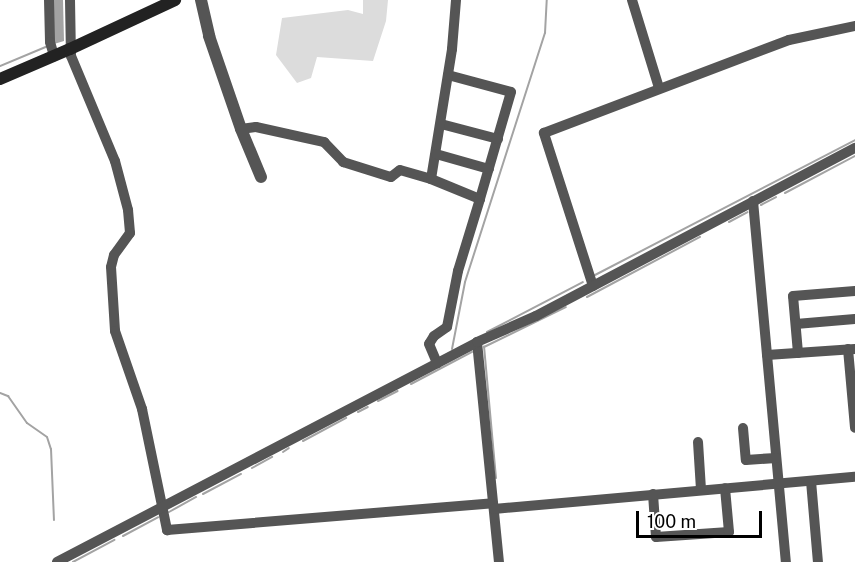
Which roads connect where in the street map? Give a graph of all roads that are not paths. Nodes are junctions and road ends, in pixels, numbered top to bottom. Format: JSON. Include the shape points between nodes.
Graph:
{"nodes":[{"id":1,"x":49,"y":0,"type":"edge"},
{"id":2,"x":70,"y":0,"type":"edge"},
{"id":3,"x":175,"y":0,"type":"edge"},
{"id":4,"x":201,"y":0,"type":"edge"},
{"id":5,"x":456,"y":0,"type":"edge"},
{"id":6,"x":632,"y":0,"type":"edge"},
{"id":7,"x":855,"y":26,"type":"edge"},
{"id":8,"x":52,"y":49,"type":"junction"},
{"id":9,"x":70,"y":50,"type":"junction"},
{"id":10,"x":448,"y":75,"type":"junction"},
{"id":11,"x":0,"y":79,"type":"edge"},
{"id":12,"x":659,"y":88,"type":"junction"},
{"id":13,"x":441,"y":124,"type":"junction"},
{"id":14,"x":241,"y":129,"type":"junction"},
{"id":15,"x":498,"y":140,"type":"junction"},
{"id":16,"x":855,"y":148,"type":"edge"},
{"id":17,"x":436,"y":154,"type":"junction"},
{"id":18,"x":489,"y":169,"type":"junction"},
{"id":19,"x":261,"y":177,"type":"dead end"},
{"id":20,"x":431,"y":179,"type":"junction"},
{"id":21,"x":480,"y":199,"type":"junction"},
{"id":22,"x":753,"y":201,"type":"junction"},
{"id":23,"x":593,"y":286,"type":"junction"},
{"id":24,"x":855,"y":291,"type":"edge"},
{"id":25,"x":855,"y":319,"type":"edge"},
{"id":26,"x":796,"y":324,"type":"junction"},
{"id":27,"x":477,"y":342,"type":"junction"},
{"id":28,"x":852,"y":349,"type":"edge"},
{"id":29,"x":798,"y":353,"type":"junction"},
{"id":30,"x":767,"y":355,"type":"junction"},
{"id":31,"x":437,"y":363,"type":"junction"},
{"id":32,"x":743,"y":428,"type":"dead end"},
{"id":33,"x":855,"y":428,"type":"edge"},
{"id":34,"x":698,"y":442,"type":"dead end"},
{"id":35,"x":776,"y":458,"type":"junction"},
{"id":36,"x":855,"y":477,"type":"edge"},
{"id":37,"x":811,"y":481,"type":"junction"},
{"id":38,"x":778,"y":484,"type":"junction"},
{"id":39,"x":725,"y":488,"type":"junction"},
{"id":40,"x":701,"y":490,"type":"junction"},
{"id":41,"x":653,"y":494,"type":"junction"},
{"id":42,"x":163,"y":506,"type":"junction"},
{"id":43,"x":493,"y":506,"type":"junction"},
{"id":44,"x":57,"y":562,"type":"edge"},
{"id":45,"x":499,"y":562,"type":"edge"},
{"id":46,"x":786,"y":562,"type":"edge"},
{"id":47,"x":818,"y":562,"type":"edge"}],
"edges":[{"from":1,"to":8,"type":"street"},
{"from":2,"to":9,"type":"street"},
{"from":3,"to":9,"type":"main road"},
{"from":4,"to":14,"type":"street","via":[[209,36]]},
{"from":5,"to":10,"type":"street"},
{"from":6,"to":12,"type":"street"},
{"from":7,"to":12,"type":"street","via":[[789,39]]},
{"from":8,"to":9,"type":"main road"},
{"from":8,"to":11,"type":"main road"},
{"from":9,"to":42,"type":"street","via":[[113,156],[129,210],[130,233],[114,255],[111,267],[115,331],[142,409]]},
{"from":10,"to":13,"type":"street"},
{"from":10,"to":15,"type":"street","via":[[511,92]]},
{"from":12,"to":23,"type":"street","via":[[544,133]]},
{"from":13,"to":15,"type":"street"},
{"from":13,"to":17,"type":"street"},
{"from":14,"to":19,"type":"street"},
{"from":14,"to":20,"type":"street","via":[[256,127],[324,142],[343,162],[391,177],[400,170]]},
{"from":15,"to":18,"type":"street"},
{"from":16,"to":22,"type":"street"},
{"from":17,"to":18,"type":"street"},
{"from":17,"to":20,"type":"street"},
{"from":18,"to":21,"type":"street"},
{"from":20,"to":21,"type":"street"},
{"from":21,"to":31,"type":"street","via":[[458,271],[447,327],[429,344]]},
{"from":22,"to":23,"type":"street"},
{"from":22,"to":30,"type":"street"},
{"from":23,"to":27,"type":"street"},
{"from":24,"to":26,"type":"street","via":[[793,296]]},
{"from":25,"to":26,"type":"street"},
{"from":26,"to":29,"type":"street"},
{"from":27,"to":31,"type":"street"},
{"from":27,"to":43,"type":"street"},
{"from":28,"to":29,"type":"street"},
{"from":28,"to":33,"type":"street"},
{"from":29,"to":30,"type":"street"},
{"from":30,"to":35,"type":"street"},
{"from":31,"to":42,"type":"street"},
{"from":32,"to":35,"type":"street","via":[[746,460]]},
{"from":34,"to":40,"type":"street"},
{"from":35,"to":38,"type":"street"},
{"from":36,"to":37,"type":"street"},
{"from":37,"to":38,"type":"street"},
{"from":37,"to":47,"type":"street"},
{"from":38,"to":39,"type":"street"},
{"from":38,"to":46,"type":"street"},
{"from":39,"to":40,"type":"street"},
{"from":39,"to":41,"type":"street","via":[[729,532],[656,537]]},
{"from":40,"to":41,"type":"street"},
{"from":41,"to":43,"type":"street"},
{"from":42,"to":43,"type":"street","via":[[167,530]]},
{"from":42,"to":44,"type":"street"},
{"from":43,"to":45,"type":"street"}]}
